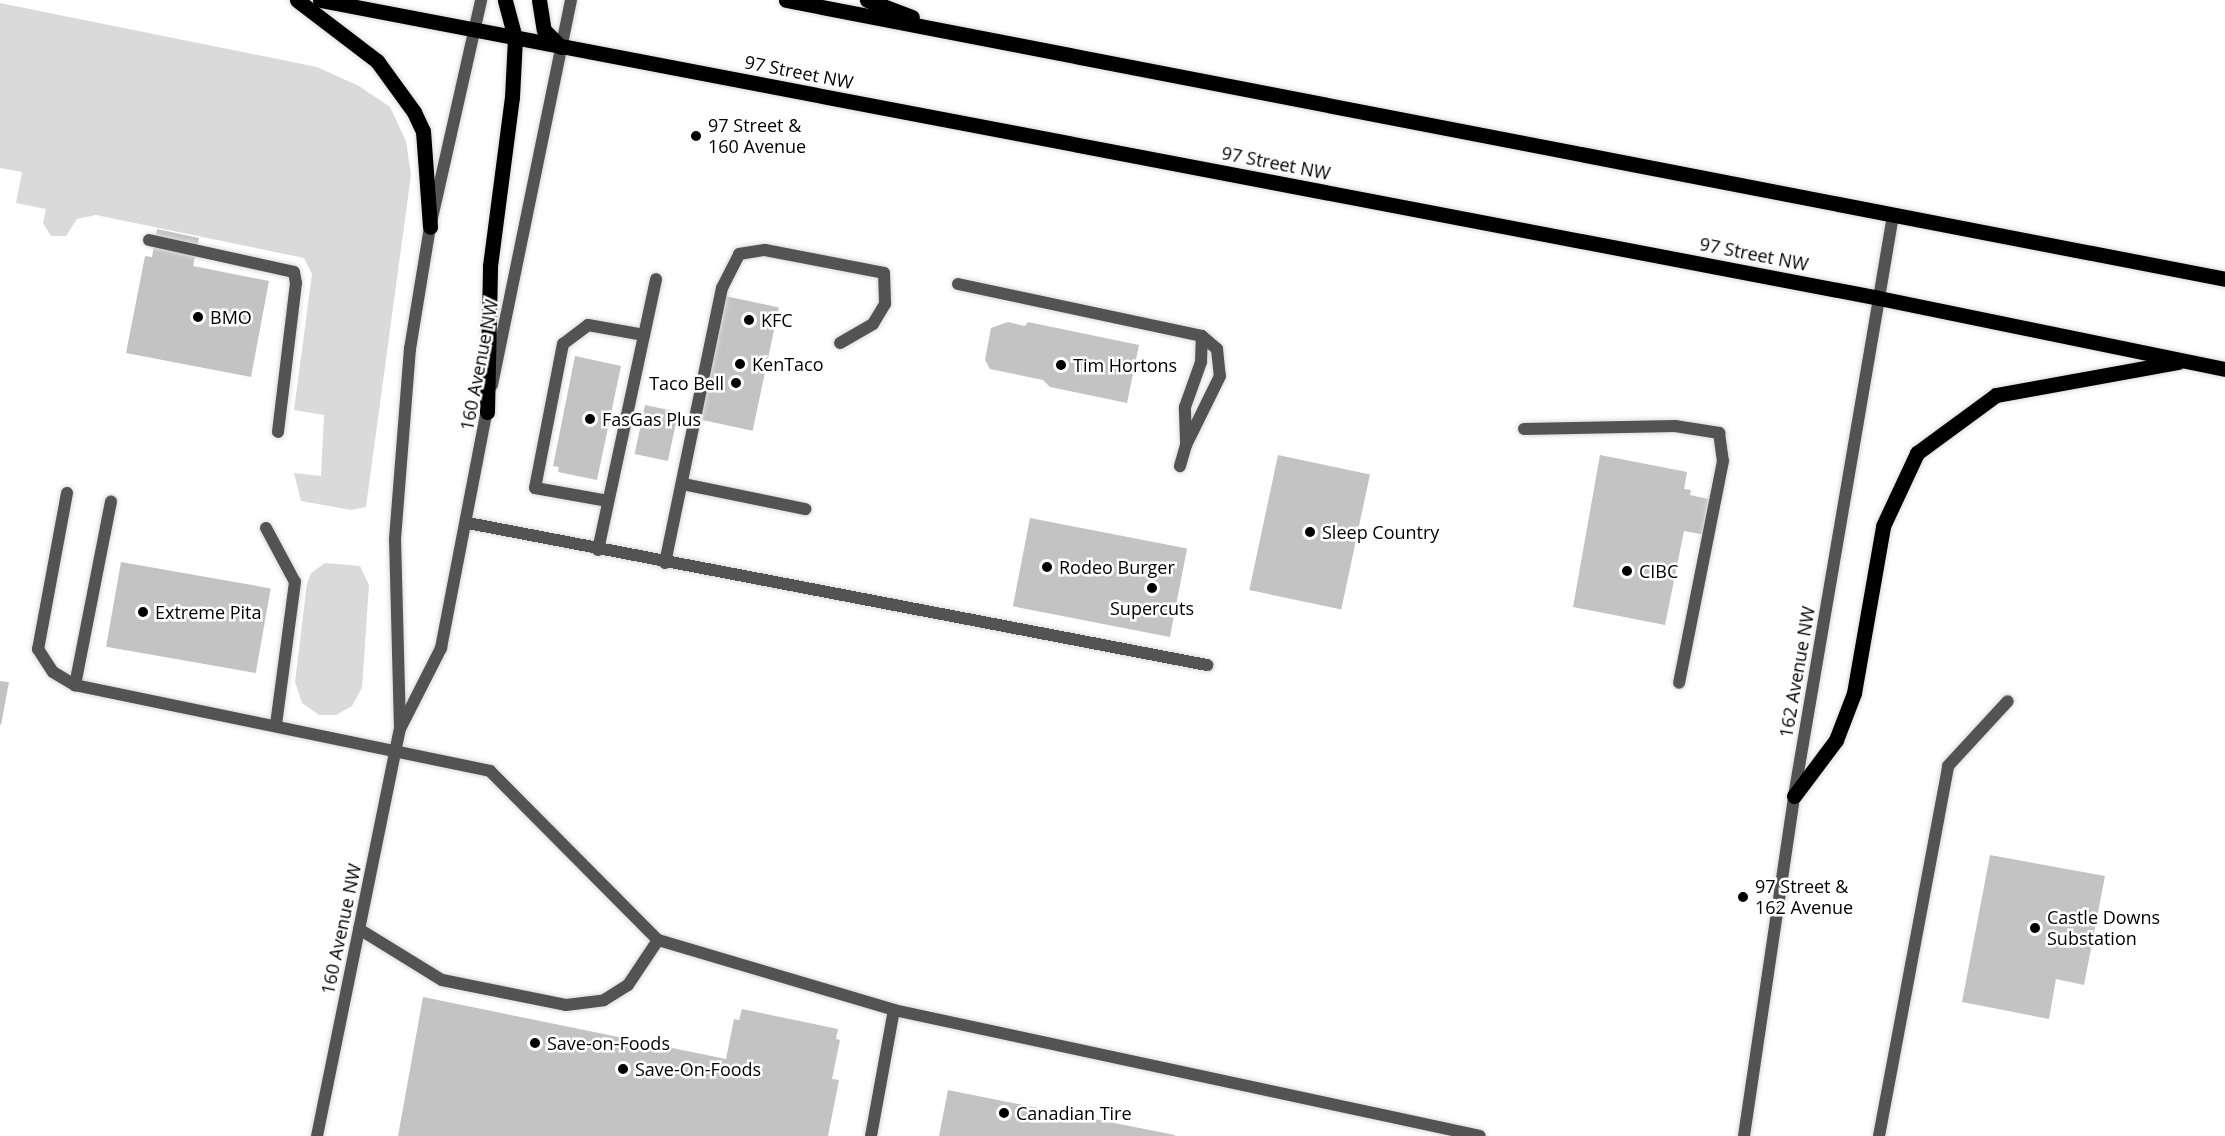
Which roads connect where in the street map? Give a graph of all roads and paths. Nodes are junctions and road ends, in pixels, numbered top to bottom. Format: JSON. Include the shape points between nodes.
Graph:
{"nodes":[{"id":1,"x":297,"y":0,"type":"edge"},
{"id":2,"x":320,"y":0,"type":"edge"},
{"id":3,"x":480,"y":0,"type":"edge"},
{"id":4,"x":505,"y":0,"type":"edge"},
{"id":5,"x":539,"y":0,"type":"edge"},
{"id":6,"x":571,"y":0,"type":"edge"},
{"id":7,"x":786,"y":0,"type":"edge"},
{"id":8,"x":867,"y":0,"type":"edge"},
{"id":9,"x":474,"y":31,"type":"junction"},
{"id":10,"x":951,"y":32,"type":"junction"},
{"id":11,"x":515,"y":38,"type":"junction"},
{"id":12,"x":561,"y":47,"type":"junction"},
{"id":13,"x":1893,"y":215,"type":"junction"},
{"id":14,"x":430,"y":227,"type":"junction"},
{"id":15,"x":149,"y":240,"type":"dead end"},
{"id":16,"x":656,"y":279,"type":"dead end"},
{"id":17,"x":2225,"y":279,"type":"edge"},
{"id":18,"x":958,"y":284,"type":"dead end"},
{"id":19,"x":1879,"y":298,"type":"junction"},
{"id":20,"x":644,"y":335,"type":"junction"},
{"id":21,"x":1202,"y":336,"type":"junction"},
{"id":22,"x":840,"y":343,"type":"dead end"},
{"id":23,"x":2186,"y":361,"type":"junction"},
{"id":24,"x":2225,"y":369,"type":"edge"},
{"id":25,"x":487,"y":412,"type":"junction"},
{"id":26,"x":1524,"y":429,"type":"dead end"},
{"id":27,"x":278,"y":432,"type":"dead end"},
{"id":28,"x":1186,"y":445,"type":"junction"},
{"id":29,"x":1180,"y":466,"type":"dead end"},
{"id":30,"x":683,"y":484,"type":"junction"},
{"id":31,"x":67,"y":493,"type":"dead end"},
{"id":32,"x":111,"y":501,"type":"dead end"},
{"id":33,"x":608,"y":501,"type":"junction"},
{"id":34,"x":805,"y":509,"type":"dead end"},
{"id":35,"x":468,"y":523,"type":"junction"},
{"id":36,"x":266,"y":528,"type":"dead end"},
{"id":37,"x":598,"y":550,"type":"junction"},
{"id":38,"x":665,"y":563,"type":"junction"},
{"id":39,"x":1207,"y":666,"type":"dead end"},
{"id":40,"x":1679,"y":683,"type":"dead end"},
{"id":41,"x":75,"y":684,"type":"junction"},
{"id":42,"x":2008,"y":700,"type":"dead end"},
{"id":43,"x":276,"y":725,"type":"junction"},
{"id":44,"x":400,"y":728,"type":"junction"},
{"id":45,"x":396,"y":752,"type":"junction"},
{"id":46,"x":1794,"y":796,"type":"junction"},
{"id":47,"x":359,"y":929,"type":"junction"},
{"id":48,"x":658,"y":940,"type":"junction"},
{"id":49,"x":894,"y":1010,"type":"junction"},
{"id":50,"x":317,"y":1136,"type":"edge"},
{"id":51,"x":871,"y":1136,"type":"edge"},
{"id":52,"x":1480,"y":1136,"type":"edge"},
{"id":53,"x":1744,"y":1136,"type":"edge"},
{"id":54,"x":1879,"y":1136,"type":"edge"}],
"edges":[{"from":1,"to":14,"type":"main road","via":[[377,61],[414,112],[423,131]]},
{"from":2,"to":9,"type":"main road","name":"97 Street NW"},
{"from":3,"to":9,"type":"street","name":"160 Avenue NW"},
{"from":4,"to":11,"type":"main road"},
{"from":5,"to":12,"type":"main road","via":[[544,30]]},
{"from":6,"to":12,"type":"street","name":"160 Avenue NW"},
{"from":7,"to":10,"type":"main road"},
{"from":8,"to":10,"type":"main road"},
{"from":9,"to":11,"type":"main road","name":"97 Street NW"},
{"from":9,"to":14,"type":"street","name":"160 Avenue NW"},
{"from":10,"to":13,"type":"main road"},
{"from":11,"to":12,"type":"main road","name":"97 Street NW"},
{"from":11,"to":25,"type":"main road","via":[[510,130],[490,266]]},
{"from":12,"to":19,"type":"main road","name":"97 Street NW"},
{"from":12,"to":25,"type":"street","name":"160 Avenue NW"},
{"from":13,"to":17,"type":"main road"},
{"from":13,"to":19,"type":"street","name":"162 Avenue NW"},
{"from":14,"to":44,"type":"street","name":"160 Avenue NW","via":[[410,349],[395,539]]},
{"from":15,"to":27,"type":"street","via":[[294,272],[296,283]]},
{"from":16,"to":20,"type":"street"},
{"from":18,"to":21,"type":"street"},
{"from":19,"to":23,"type":"main road","name":"97 Street NW"},
{"from":19,"to":46,"type":"street","name":"162 Avenue NW"},
{"from":20,"to":33,"type":"street"},
{"from":20,"to":33,"type":"street","via":[[588,326],[563,344],[536,488]]},
{"from":21,"to":28,"type":"street","via":[[1201,362],[1185,407]]},
{"from":21,"to":28,"type":"street","via":[[1217,349],[1220,376]]},
{"from":22,"to":30,"type":"street","via":[[873,324],[885,304],[884,273],[765,250],[739,254],[722,288]]},
{"from":23,"to":24,"type":"main road","name":"97 Street NW"},
{"from":23,"to":46,"type":"main road","via":[[1996,395],[1917,453],[1883,526],[1854,693],[1836,740]]},
{"from":25,"to":35,"type":"street","name":"160 Avenue NW"},
{"from":26,"to":40,"type":"street","via":[[1675,426],[1719,433],[1723,461]]},
{"from":28,"to":29,"type":"street"},
{"from":30,"to":34,"type":"street"},
{"from":30,"to":38,"type":"street"},
{"from":31,"to":41,"type":"street","via":[[38,649],[53,672]]},
{"from":32,"to":41,"type":"street"},
{"from":33,"to":37,"type":"street"},
{"from":35,"to":37,"type":"street"},
{"from":35,"to":44,"type":"street","name":"160 Avenue NW","via":[[441,648]]},
{"from":36,"to":43,"type":"street","via":[[295,582]]},
{"from":37,"to":38,"type":"street"},
{"from":38,"to":39,"type":"street"},
{"from":41,"to":43,"type":"street"},
{"from":42,"to":54,"type":"street","via":[[1948,766]]},
{"from":43,"to":45,"type":"street"},
{"from":44,"to":45,"type":"street","name":"160 Avenue NW"},
{"from":45,"to":47,"type":"street","name":"160 Avenue NW"},
{"from":45,"to":48,"type":"street","via":[[490,771]]},
{"from":46,"to":53,"type":"street","name":"162 Avenue NW"},
{"from":47,"to":48,"type":"street","via":[[442,980],[566,1005],[604,1000],[628,985]]},
{"from":47,"to":50,"type":"street","name":"160 Avenue NW"},
{"from":48,"to":49,"type":"street"},
{"from":49,"to":51,"type":"street"},
{"from":49,"to":52,"type":"street"}]}
